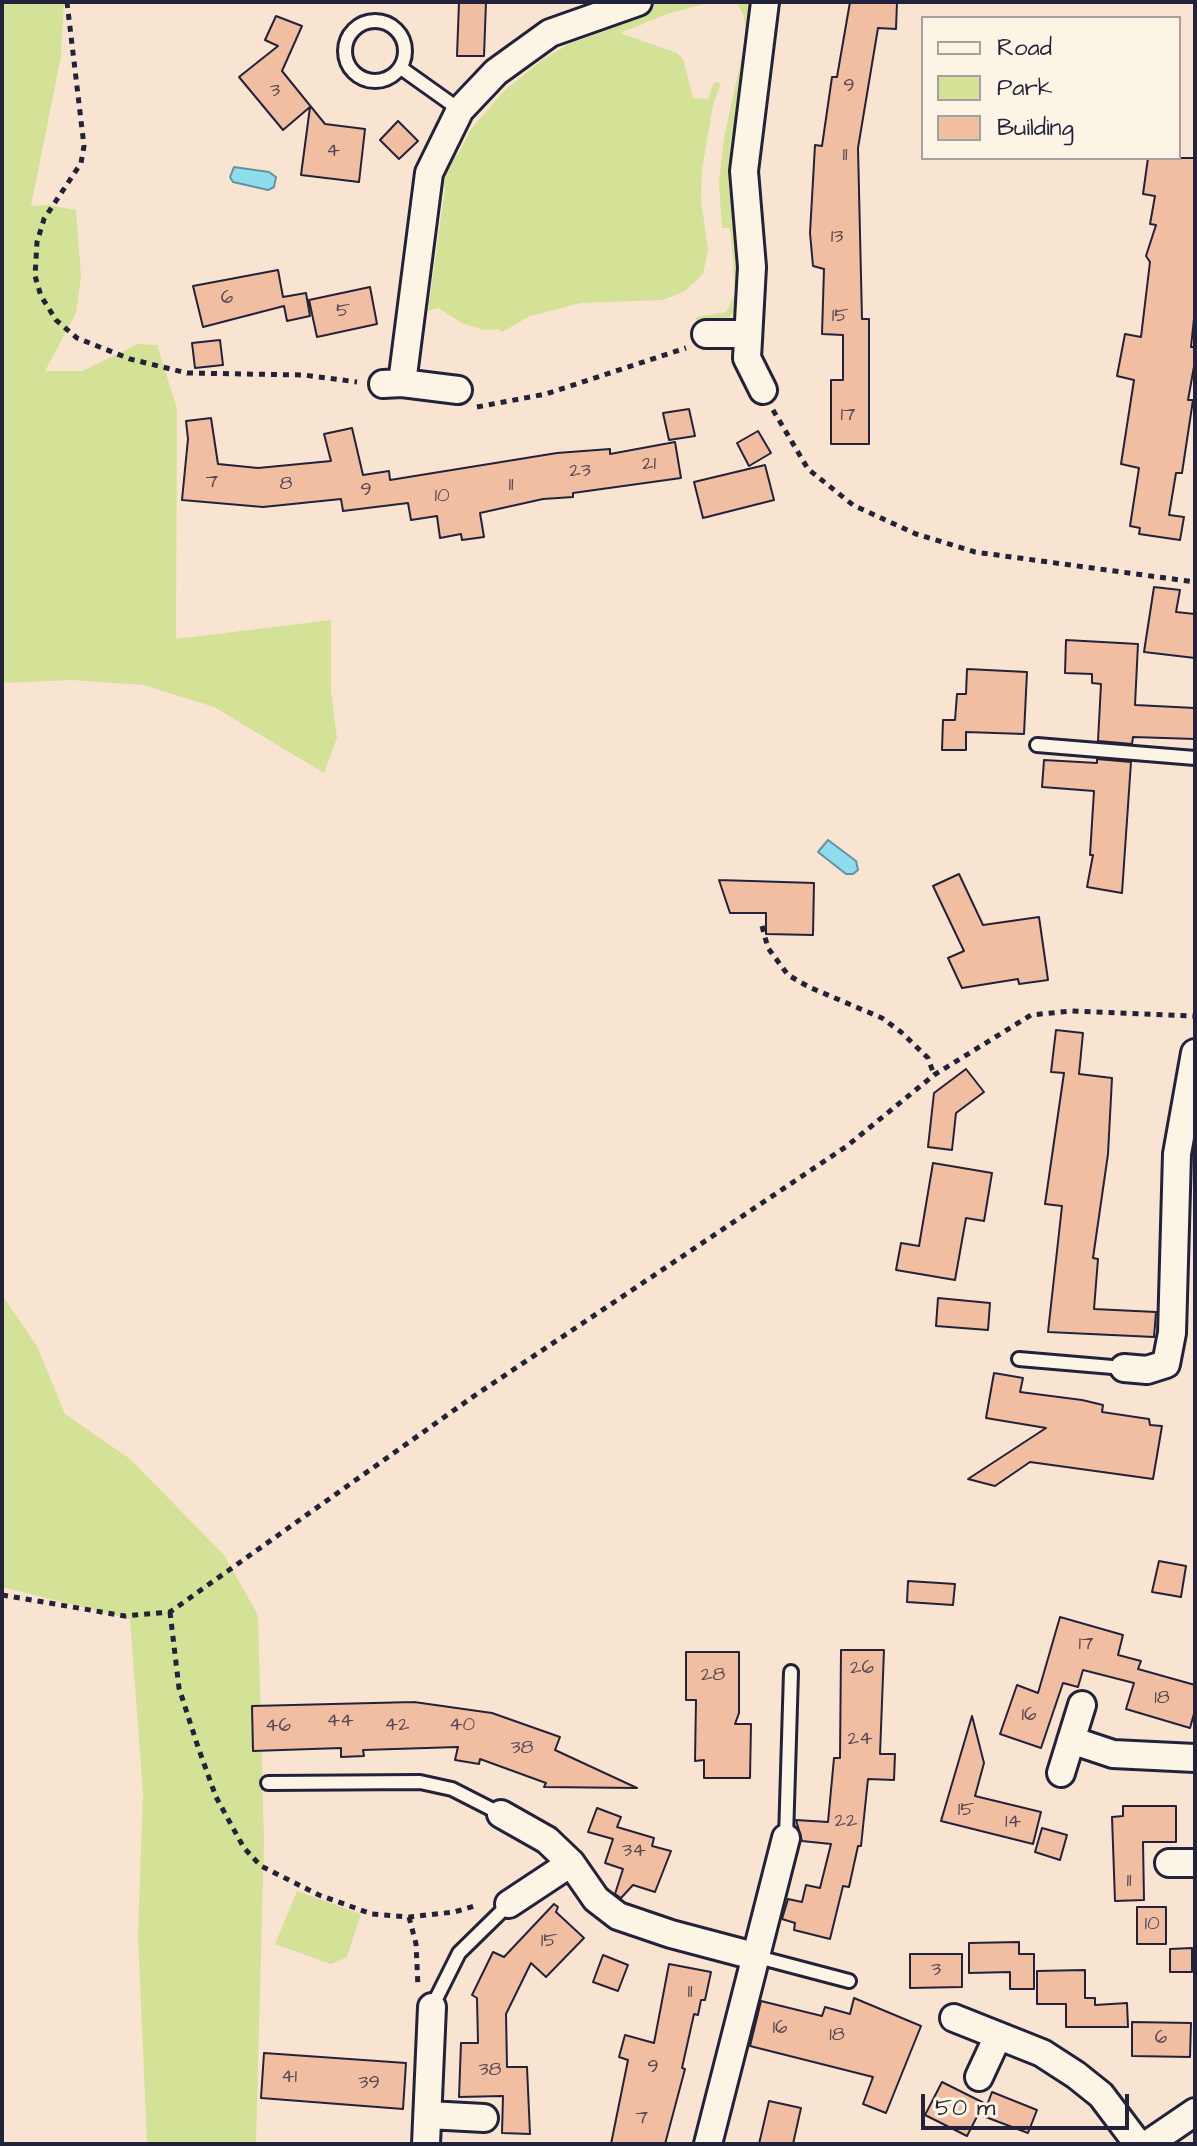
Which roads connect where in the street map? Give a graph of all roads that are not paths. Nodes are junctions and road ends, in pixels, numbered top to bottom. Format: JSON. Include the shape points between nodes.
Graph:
{"nodes":[{"id":1,"x":638,"y":2,"type":"edge"},
{"id":2,"x":765,"y":2,"type":"edge"},
{"id":3,"x":401,"y":68,"type":"junction"},
{"id":4,"x":460,"y":110,"type":"junction"},
{"id":5,"x":706,"y":334,"type":"road end"},
{"id":6,"x":746,"y":334,"type":"junction"},
{"id":7,"x":458,"y":390,"type":"road end"},
{"id":8,"x":763,"y":390,"type":"road end"},
{"id":9,"x":1037,"y":745,"type":"dead end"},
{"id":10,"x":1195,"y":758,"type":"edge"},
{"id":11,"x":1195,"y":1053,"type":"edge"},
{"id":12,"x":1019,"y":1359,"type":"dead end"},
{"id":13,"x":1124,"y":1368,"type":"joint"},
{"id":14,"x":791,"y":1672,"type":"dead end"},
{"id":15,"x":1082,"y":1705,"type":"dead end"},
{"id":16,"x":1071,"y":1740,"type":"junction"},
{"id":17,"x":1195,"y":1758,"type":"edge"},
{"id":18,"x":1061,"y":1773,"type":"dead end"},
{"id":19,"x":268,"y":1783,"type":"dead end"},
{"id":20,"x":501,"y":1814,"type":"joint"},
{"id":21,"x":786,"y":1838,"type":"joint"},
{"id":22,"x":571,"y":1863,"type":"junction"},
{"id":23,"x":1169,"y":1863,"type":"dead end"},
{"id":24,"x":1195,"y":1863,"type":"edge"},
{"id":25,"x":512,"y":1900,"type":"joint"},
{"id":26,"x":754,"y":1956,"type":"junction"},
{"id":27,"x":849,"y":1981,"type":"dead end"},
{"id":28,"x":432,"y":2007,"type":"joint"},
{"id":29,"x":954,"y":2018,"type":"dead end"},
{"id":30,"x":998,"y":2036,"type":"junction"},
{"id":31,"x":979,"y":2077,"type":"dead end"},
{"id":32,"x":1195,"y":2112,"type":"edge"},
{"id":33,"x":428,"y":2115,"type":"junction"},
{"id":34,"x":484,"y":2118,"type":"dead end"},
{"id":35,"x":426,"y":2144,"type":"edge"},
{"id":36,"x":708,"y":2144,"type":"edge"},
{"id":37,"x":1138,"y":2144,"type":"edge"},
{"id":38,"x":1148,"y":2144,"type":"edge"}],
"edges":[{"from":1,"to":4,"type":"street","via":[[550,33],[496,72]]},
{"from":2,"to":6,"type":"street","via":[[745,145],[752,267]]},
{"from":3,"to":3,"type":"lane","via":[[386,80],[363,79],[349,68],[345,47],[351,33],[372,21],[389,24],[406,47]]},
{"from":3,"to":4,"type":"lane"},
{"from":4,"to":7,"type":"street","via":[[427,185],[392,384]]},
{"from":5,"to":6,"type":"street"},
{"from":6,"to":8,"type":"street","via":[[747,358]]},
{"from":9,"to":10,"type":"lane"},
{"from":11,"to":13,"type":"street","via":[[1177,1154],[1172,1333],[1166,1364],[1147,1370]]},
{"from":12,"to":13,"type":"lane"},
{"from":14,"to":21,"type":"lane"},
{"from":15,"to":16,"type":"street"},
{"from":16,"to":17,"type":"street","via":[[1113,1754]]},
{"from":16,"to":18,"type":"street"},
{"from":19,"to":20,"type":"lane","via":[[420,1782],[452,1789]]},
{"from":20,"to":22,"type":"street","via":[[547,1840]]},
{"from":21,"to":26,"type":"street"},
{"from":22,"to":25,"type":"street"},
{"from":22,"to":26,"type":"street","via":[[596,1899],[618,1916]]},
{"from":23,"to":24,"type":"street"},
{"from":25,"to":28,"type":"lane","via":[[459,1953]]},
{"from":26,"to":27,"type":"lane"},
{"from":26,"to":36,"type":"street"},
{"from":28,"to":33,"type":"street"},
{"from":29,"to":30,"type":"street"},
{"from":30,"to":31,"type":"street"},
{"from":30,"to":37,"type":"street","via":[[1042,2053],[1076,2075],[1101,2095]]},
{"from":32,"to":38,"type":"street"},
{"from":33,"to":34,"type":"street"},
{"from":33,"to":35,"type":"street"}]}
